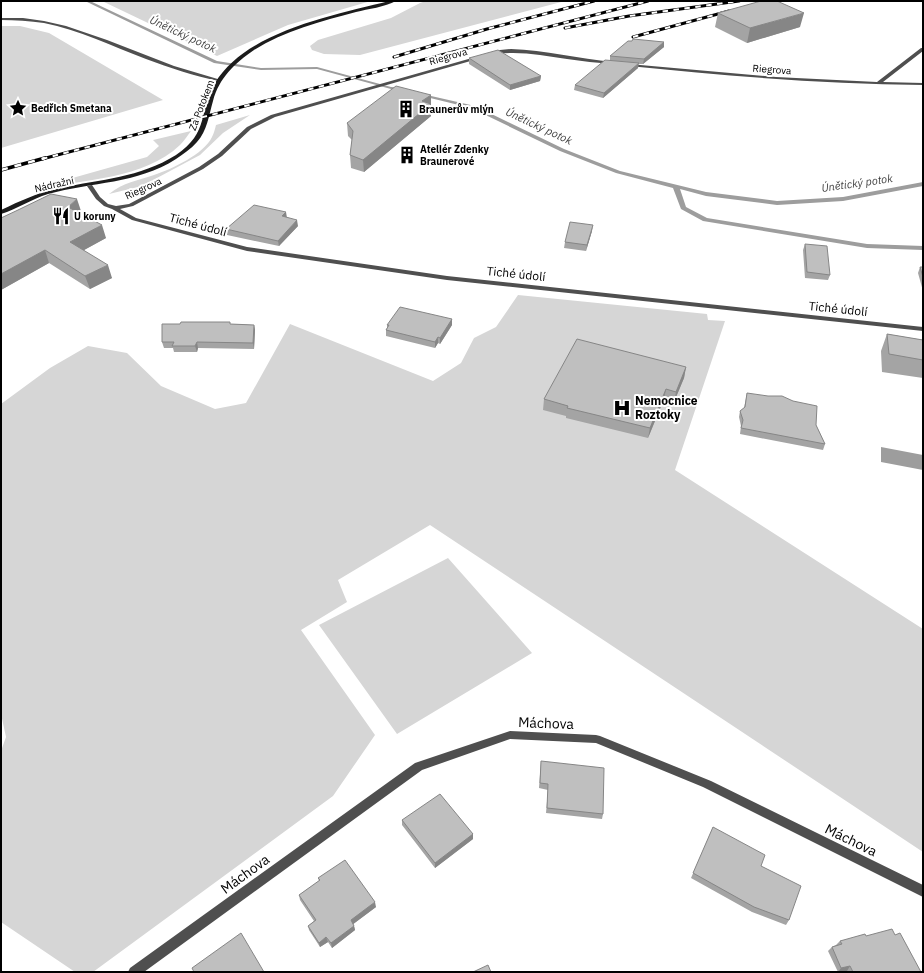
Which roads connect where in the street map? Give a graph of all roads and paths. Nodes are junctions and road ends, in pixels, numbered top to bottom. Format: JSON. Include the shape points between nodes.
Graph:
{"nodes":[{"id":1,"x":394,"y":1,"type":"edge"},
{"id":2,"x":1,"y":19,"type":"edge"},
{"id":3,"x":923,"y":49,"type":"edge"},
{"id":4,"x":618,"y":64,"type":"edge"},
{"id":5,"x":625,"y":64,"type":"edge"},
{"id":6,"x":219,"y":80,"type":"junction"},
{"id":7,"x":877,"y":84,"type":"junction"},
{"id":8,"x":923,"y":84,"type":"edge"},
{"id":9,"x":90,"y":186,"type":"junction"},
{"id":10,"x":114,"y":208,"type":"junction"},
{"id":11,"x":1,"y":212,"type":"edge"},
{"id":12,"x":923,"y":329,"type":"edge"},
{"id":13,"x":923,"y":891,"type":"edge"},
{"id":14,"x":134,"y":972,"type":"edge"}],
"edges":[{"from":1,"to":6,"type":"main road","name":"Za Potokem","via":[[294,30],[266,42],[239,59]]},
{"from":2,"to":6,"type":"street","via":[[40,21],[60,26],[198,76]]},
{"from":3,"to":7,"type":"street"},
{"from":4,"to":10,"type":"street","name":"Riegrova","via":[[525,51],[496,52],[290,110],[249,128],[220,155],[201,168],[139,202]]},
{"from":5,"to":7,"type":"street","name":"Riegrova","via":[[758,78]]},
{"from":6,"to":9,"type":"main road","name":"Za Potokem","via":[[198,138],[189,148],[165,164],[147,171]]},
{"from":7,"to":8,"type":"street","name":"Riegrova"},
{"from":9,"to":10,"type":"street","name":"Riegrova","via":[[100,202]]},
{"from":9,"to":11,"type":"main road","name":"Nádražní","via":[[47,193]]},
{"from":10,"to":12,"type":"street","name":"Tiché údolí","via":[[134,219],[247,249],[447,278]]},
{"from":13,"to":14,"type":"street","name":"Máchova","via":[[707,784],[596,739],[510,735],[419,766]]}]}
